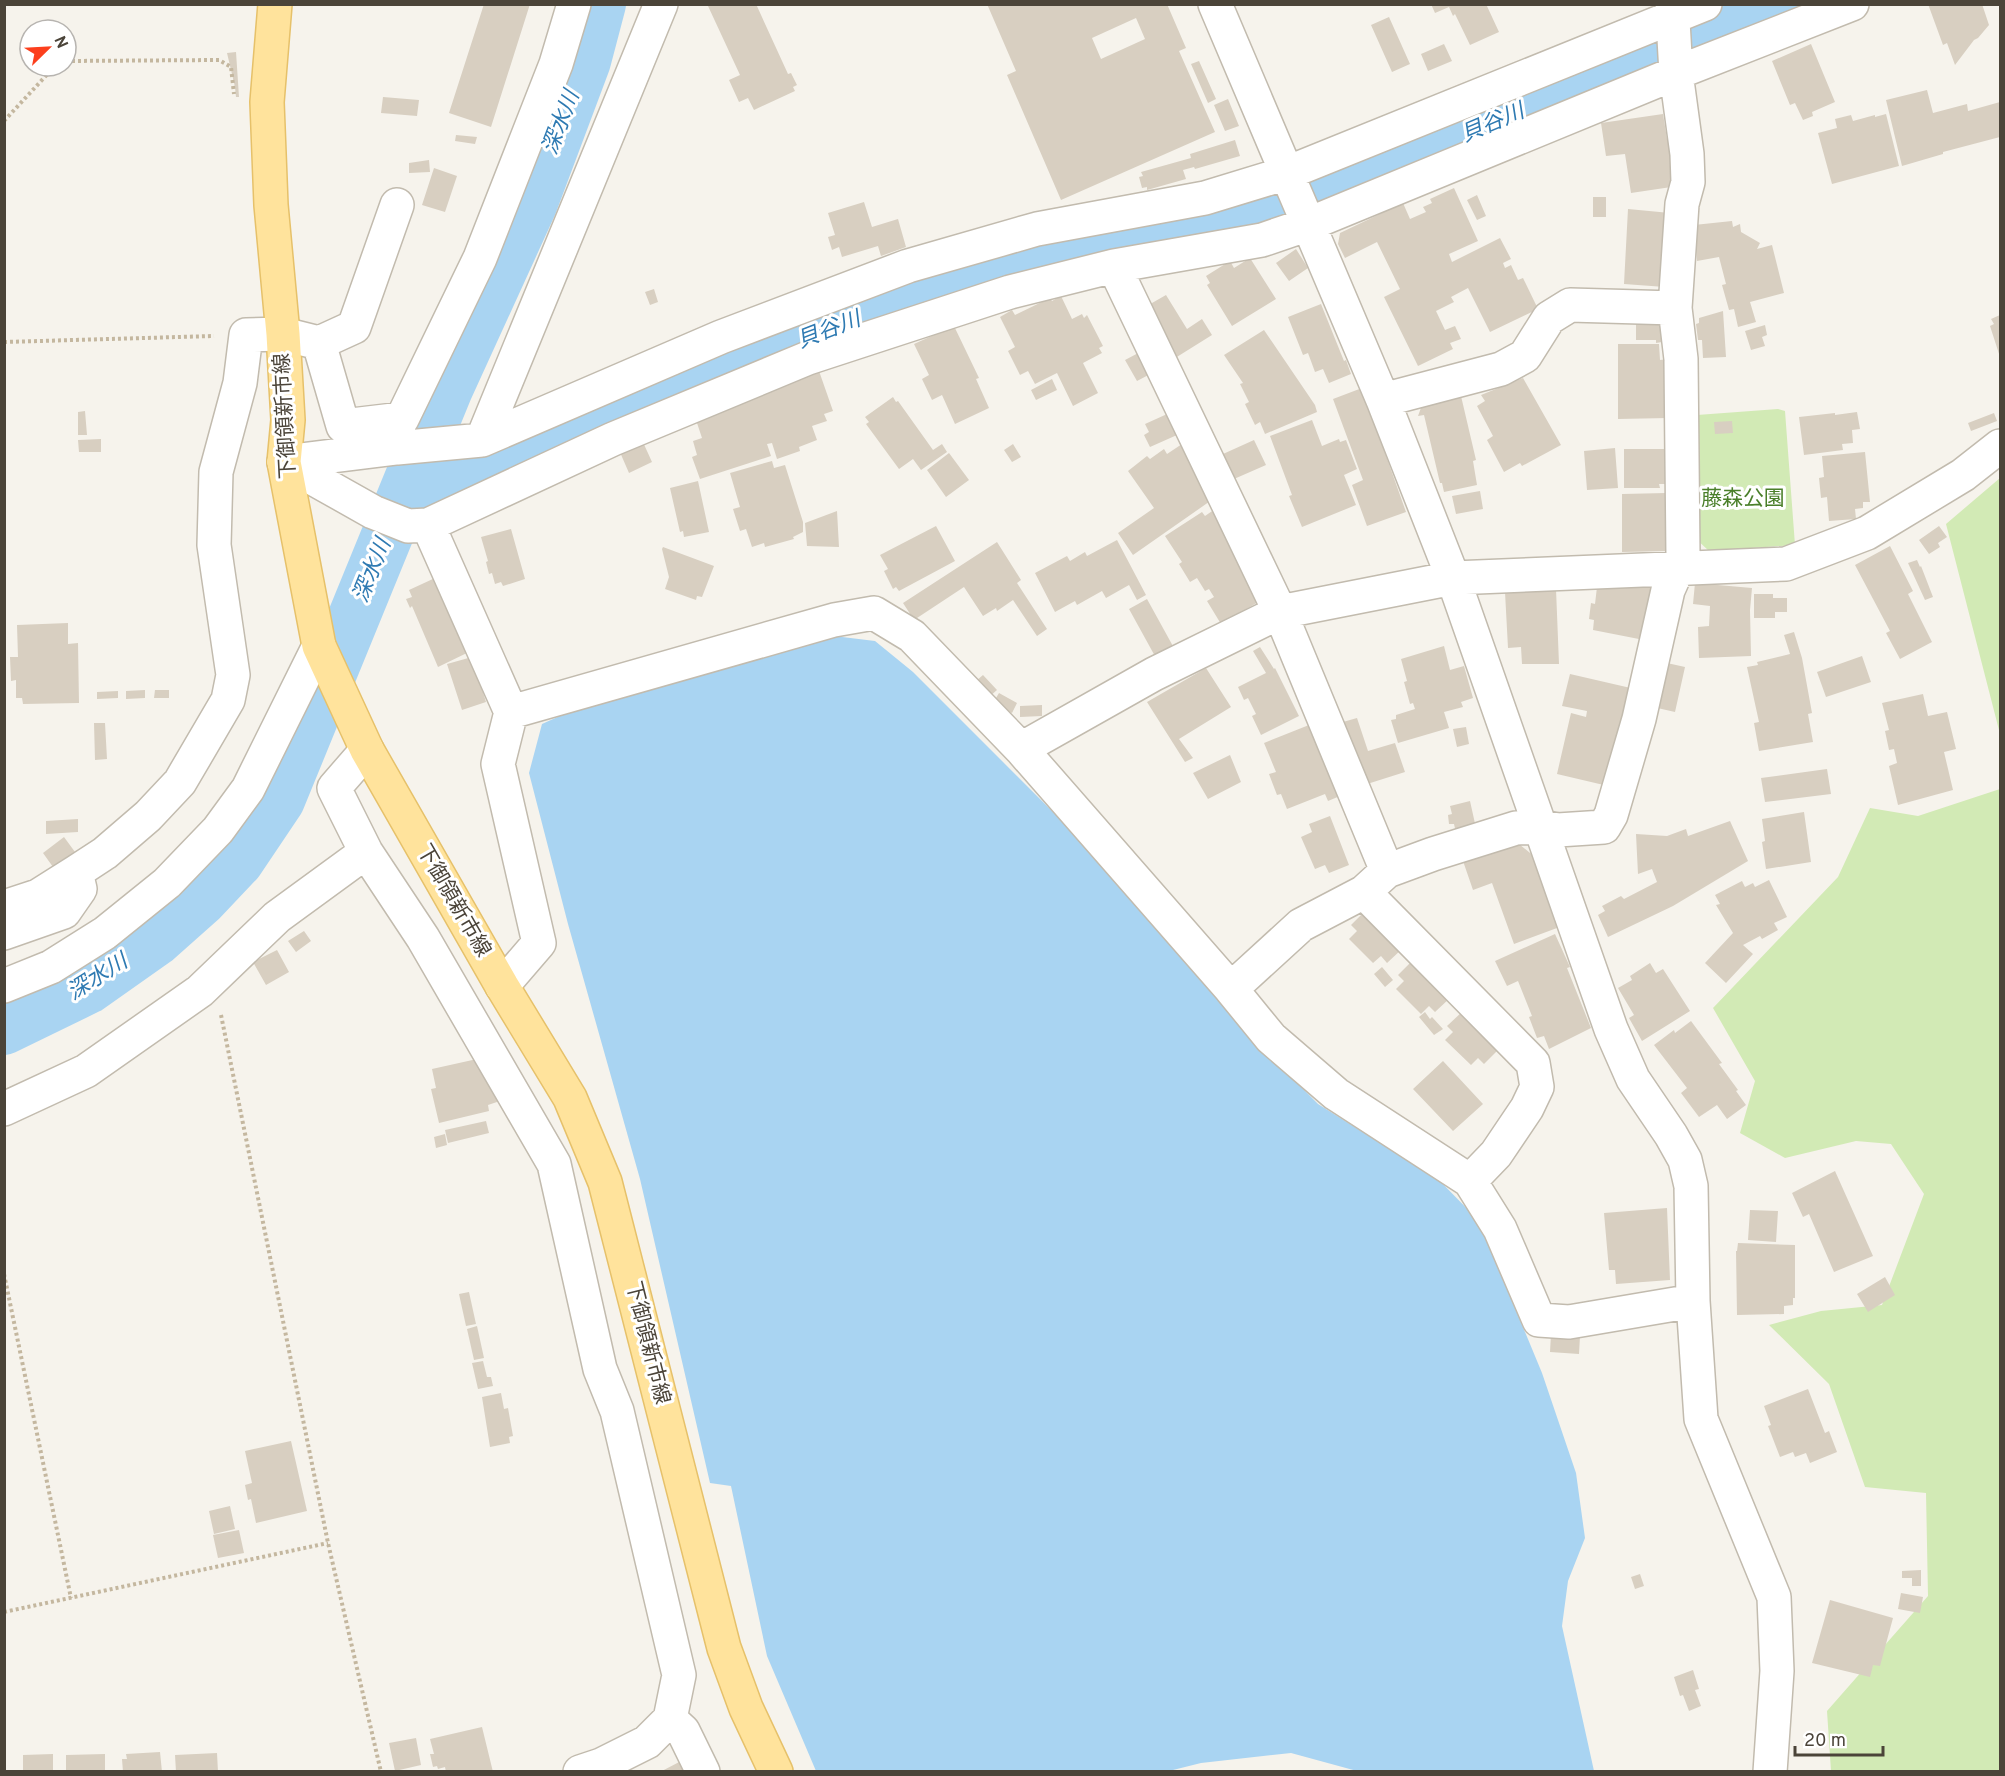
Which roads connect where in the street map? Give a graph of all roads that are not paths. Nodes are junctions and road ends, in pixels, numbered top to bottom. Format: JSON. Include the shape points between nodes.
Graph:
{"nodes":[{"id":1,"x":275,"y":4,"type":"edge"},
{"id":2,"x":574,"y":4,"type":"edge"},
{"id":3,"x":661,"y":4,"type":"edge"},
{"id":4,"x":1215,"y":4,"type":"edge"},
{"id":5,"x":1705,"y":4,"type":"edge"},
{"id":6,"x":1852,"y":4,"type":"edge"},
{"id":7,"x":1672,"y":11,"type":"edge"},
{"id":8,"x":1676,"y":73,"type":"junction"},
{"id":9,"x":1287,"y":173,"type":"junction"},
{"id":10,"x":397,"y":205,"type":"dead end"},
{"id":11,"x":1309,"y":224,"type":"junction"},
{"id":12,"x":1114,"y":266,"type":"junction"},
{"id":13,"x":1675,"y":308,"type":"junction"},
{"id":14,"x":283,"y":334,"type":"junction"},
{"id":15,"x":319,"y":343,"type":"junction"},
{"id":16,"x":1383,"y":400,"type":"junction"},
{"id":17,"x":466,"y":442,"type":"junction"},
{"id":18,"x":2001,"y":446,"type":"edge"},
{"id":19,"x":284,"y":462,"type":"junction"},
{"id":20,"x":418,"y":525,"type":"junction"},
{"id":21,"x":1677,"y":568,"type":"junction"},
{"id":22,"x":1454,"y":578,"type":"junction"},
{"id":23,"x":1280,"y":612,"type":"junction"},
{"id":24,"x":319,"y":646,"type":"junction"},
{"id":25,"x":511,"y":712,"type":"junction"},
{"id":26,"x":1021,"y":749,"type":"junction"},
{"id":27,"x":367,"y":750,"type":"junction"},
{"id":28,"x":1541,"y":827,"type":"junction"},
{"id":29,"x":366,"y":852,"type":"junction"},
{"id":30,"x":76,"y":872,"type":"junction"},
{"id":31,"x":1375,"y":882,"type":"junction"},
{"id":32,"x":4,"y":907,"type":"edge"},
{"id":33,"x":4,"y":933,"type":"edge"},
{"id":34,"x":4,"y":986,"type":"edge"},
{"id":35,"x":502,"y":986,"type":"junction"},
{"id":36,"x":1231,"y":989,"type":"junction"},
{"id":37,"x":4,"y":1109,"type":"edge"},
{"id":38,"x":1470,"y":1181,"type":"junction"},
{"id":39,"x":1693,"y":1301,"type":"junction"},
{"id":40,"x":670,"y":1719,"type":"junction"},
{"id":41,"x":580,"y":1772,"type":"edge"},
{"id":42,"x":703,"y":1772,"type":"edge"},
{"id":43,"x":776,"y":1772,"type":"edge"},
{"id":44,"x":1770,"y":1772,"type":"edge"}],
"edges":[{"from":1,"to":14,"type":"main road","name":"下御領新市線","via":[[267,102],[271,205]]},
{"from":2,"to":15,"type":"street","via":[[556,64],[480,258],[402,419],[343,426]]},
{"from":3,"to":17,"type":"street"},
{"from":4,"to":9,"type":"street"},
{"from":5,"to":7,"type":"street"},
{"from":6,"to":8,"type":"street"},
{"from":7,"to":8,"type":"street"},
{"from":7,"to":9,"type":"street","via":[[1625,35]]},
{"from":8,"to":11,"type":"street"},
{"from":8,"to":13,"type":"street","via":[[1688,182]]},
{"from":9,"to":11,"type":"street"},
{"from":9,"to":17,"type":"street","via":[[1204,198],[1037,229],[908,266],[721,337]]},
{"from":10,"to":15,"type":"street","via":[[354,327]]},
{"from":11,"to":12,"type":"street","via":[[1262,240]]},
{"from":11,"to":16,"type":"street"},
{"from":12,"to":20,"type":"street","via":[[1010,292],[808,358]]},
{"from":12,"to":23,"type":"street"},
{"from":13,"to":16,"type":"street","via":[[1570,305],[1549,318],[1525,356],[1501,369]]},
{"from":13,"to":21,"type":"street","via":[[1681,359],[1683,556]]},
{"from":14,"to":15,"type":"street"},
{"from":14,"to":19,"type":"main road","name":"下御領新市線","via":[[288,420]]},
{"from":14,"to":30,"type":"street","via":[[246,335],[240,383],[216,472],[214,545],[233,675],[228,700],[180,782],[148,816]]},
{"from":16,"to":22,"type":"street"},
{"from":17,"to":19,"type":"street"},
{"from":18,"to":21,"type":"street","via":[[1963,475],[1867,533],[1786,564]]},
{"from":19,"to":20,"type":"street","via":[[373,512]]},
{"from":19,"to":24,"type":"main road","name":"下御領新市線"},
{"from":20,"to":25,"type":"street"},
{"from":21,"to":22,"type":"street"},
{"from":21,"to":28,"type":"street","via":[[1668,590],[1639,719],[1611,815],[1604,827]]},
{"from":22,"to":23,"type":"street"},
{"from":22,"to":28,"type":"street"},
{"from":23,"to":26,"type":"street","via":[[1154,674]]},
{"from":23,"to":31,"type":"street"},
{"from":24,"to":27,"type":"main road","name":"下御領新市線"},
{"from":24,"to":34,"type":"street","via":[[248,789],[218,830],[167,883],[105,933],[51,967]]},
{"from":25,"to":26,"type":"street","via":[[834,620],[874,613],[912,636]]},
{"from":25,"to":35,"type":"street","via":[[498,764],[538,943]]},
{"from":26,"to":36,"type":"street"},
{"from":27,"to":29,"type":"street","via":[[334,788]]},
{"from":27,"to":35,"type":"main road","name":"下御領新市線"},
{"from":28,"to":31,"type":"street","via":[[1515,828],[1433,854]]},
{"from":28,"to":39,"type":"street","via":[[1611,1029],[1633,1078],[1685,1160],[1691,1186]]},
{"from":29,"to":37,"type":"street","via":[[278,917],[200,991],[86,1071]]},
{"from":29,"to":40,"type":"street","via":[[423,938],[554,1164],[600,1369],[617,1411],[679,1675]]},
{"from":30,"to":32,"type":"street","via":[[38,896]]},
{"from":30,"to":33,"type":"street","via":[[80,889],[64,912]]},
{"from":31,"to":36,"type":"street","via":[[1301,925]]},
{"from":31,"to":38,"type":"street","via":[[1533,1063],[1537,1087],[1527,1108],[1496,1154]]},
{"from":35,"to":43,"type":"main road","name":"下御領新市線","via":[[570,1098],[605,1182],[724,1648]]},
{"from":36,"to":38,"type":"street","via":[[1271,1038],[1336,1094]]},
{"from":38,"to":39,"type":"street","via":[[1500,1229],[1539,1320],[1569,1322]]},
{"from":39,"to":44,"type":"street","via":[[1701,1419],[1774,1597],[1777,1671]]},
{"from":40,"to":41,"type":"street","via":[[647,1742]]},
{"from":40,"to":42,"type":"street","via":[[683,1731]]}]}
